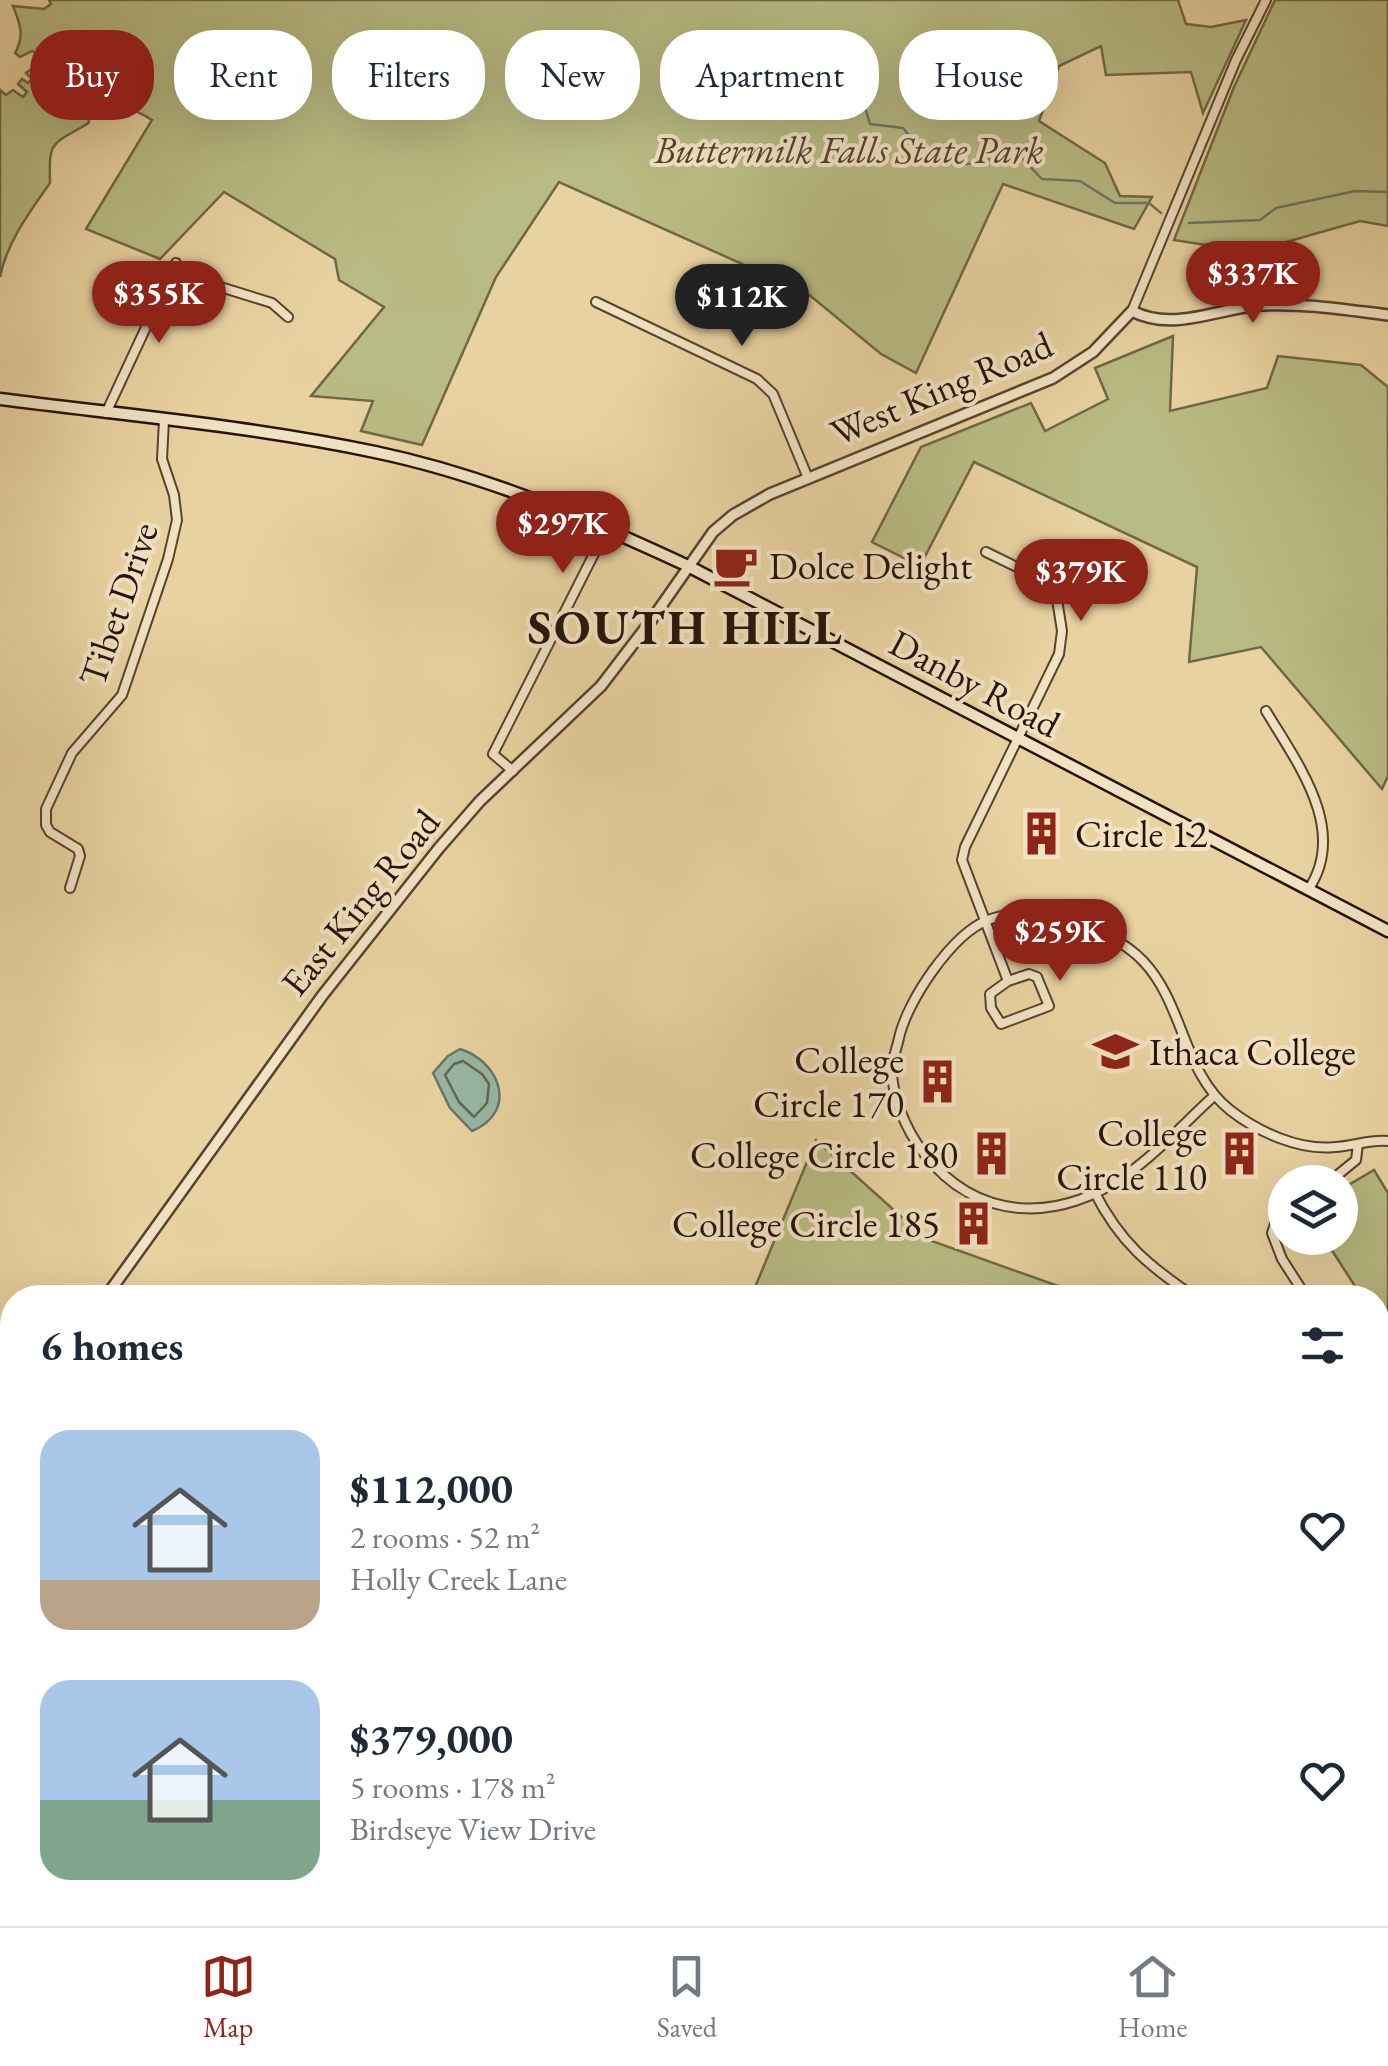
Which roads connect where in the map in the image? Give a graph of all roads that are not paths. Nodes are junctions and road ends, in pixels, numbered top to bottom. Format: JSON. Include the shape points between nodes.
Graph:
{"nodes":[{"id":1,"x":1266,"y":0,"type":"edge"},
{"id":2,"x":596,"y":302,"type":"dead end"},
{"id":3,"x":1132,"y":311,"type":"junction"},
{"id":4,"x":1388,"y":314,"type":"edge"},
{"id":5,"x":288,"y":317,"type":"dead end"},
{"id":6,"x":0,"y":399,"type":"edge"},
{"id":7,"x":106,"y":413,"type":"junction"},
{"id":8,"x":164,"y":420,"type":"junction"},
{"id":9,"x":808,"y":478,"type":"junction"},
{"id":10,"x":607,"y":528,"type":"junction"},
{"id":11,"x":986,"y":552,"type":"dead end"},
{"id":12,"x":688,"y":566,"type":"junction"},
{"id":13,"x":1266,"y":711,"type":"dead end"},
{"id":14,"x":1018,"y":739,"type":"junction"},
{"id":15,"x":513,"y":771,"type":"junction"},
{"id":16,"x":70,"y":888,"type":"dead end"},
{"id":17,"x":1308,"y":890,"type":"junction"},
{"id":18,"x":985,"y":920,"type":"junction"},
{"id":19,"x":1388,"y":931,"type":"edge"},
{"id":20,"x":1008,"y":981,"type":"junction"},
{"id":21,"x":1214,"y":1096,"type":"junction"},
{"id":22,"x":1388,"y":1141,"type":"edge"},
{"id":23,"x":1358,"y":1144,"type":"junction"},
{"id":24,"x":1350,"y":1165,"type":"edge"},
{"id":25,"x":1094,"y":1192,"type":"junction"},
{"id":26,"x":1280,"y":1255,"type":"edge"},
{"id":27,"x":115,"y":1285,"type":"edge"},
{"id":28,"x":1179,"y":1285,"type":"edge"},
{"id":29,"x":1299,"y":1285,"type":"edge"}],
"edges":[{"from":1,"to":3,"type":"street","name":"West King Road"},
{"from":2,"to":9,"type":"street","via":[[773,394]]},
{"from":3,"to":4,"type":"street","via":[[1172,320],[1259,305]]},
{"from":3,"to":9,"type":"street","name":"West King Road","via":[[1093,352],[1053,378]]},
{"from":5,"to":7,"type":"street","via":[[272,303],[174,268]]},
{"from":6,"to":7,"type":"main road","name":"Danby Road"},
{"from":7,"to":8,"type":"main road","name":"Danby Road"},
{"from":8,"to":10,"type":"main road","name":"Danby Road","via":[[378,452],[495,484]]},
{"from":8,"to":16,"type":"street","name":"Tibet Drive","via":[[162,464],[177,520],[168,559],[122,695],[72,753],[46,810],[50,832],[78,849]]},
{"from":9,"to":12,"type":"street","name":"West King Road","via":[[732,515]]},
{"from":10,"to":12,"type":"main road","name":"Danby Road"},
{"from":10,"to":15,"type":"street","via":[[493,754]]},
{"from":11,"to":14,"type":"street","via":[[1056,593],[1062,612],[1059,654]]},
{"from":12,"to":14,"type":"main road","name":"Danby Road"},
{"from":12,"to":15,"type":"street","name":"East King Road","via":[[601,686]]},
{"from":13,"to":17,"type":"street","via":[[1321,814],[1323,852]]},
{"from":14,"to":17,"type":"main road","name":"Danby Road"},
{"from":14,"to":18,"type":"street","via":[[964,848],[962,860]]},
{"from":15,"to":27,"type":"street","name":"East King Road","via":[[438,848],[322,996]]},
{"from":17,"to":19,"type":"main road","name":"Danby Road"},
{"from":18,"to":20,"type":"street"},
{"from":18,"to":21,"type":"street","via":[[1036,914],[1119,942],[1144,962]]},
{"from":18,"to":25,"type":"street","via":[[920,986],[892,1068],[899,1106],[912,1138],[955,1186],[986,1203],[1022,1210],[1060,1206]]},
{"from":20,"to":20,"type":"street","via":[[990,994],[1000,1024],[1048,1006],[1034,975]]},
{"from":21,"to":23,"type":"street","via":[[1300,1145]]},
{"from":21,"to":25,"type":"street","via":[[1154,1153]]},
{"from":22,"to":23,"type":"street"},
{"from":23,"to":24,"type":"street"},
{"from":25,"to":28,"type":"street","via":[[1132,1250]]},
{"from":26,"to":29,"type":"street"}]}
